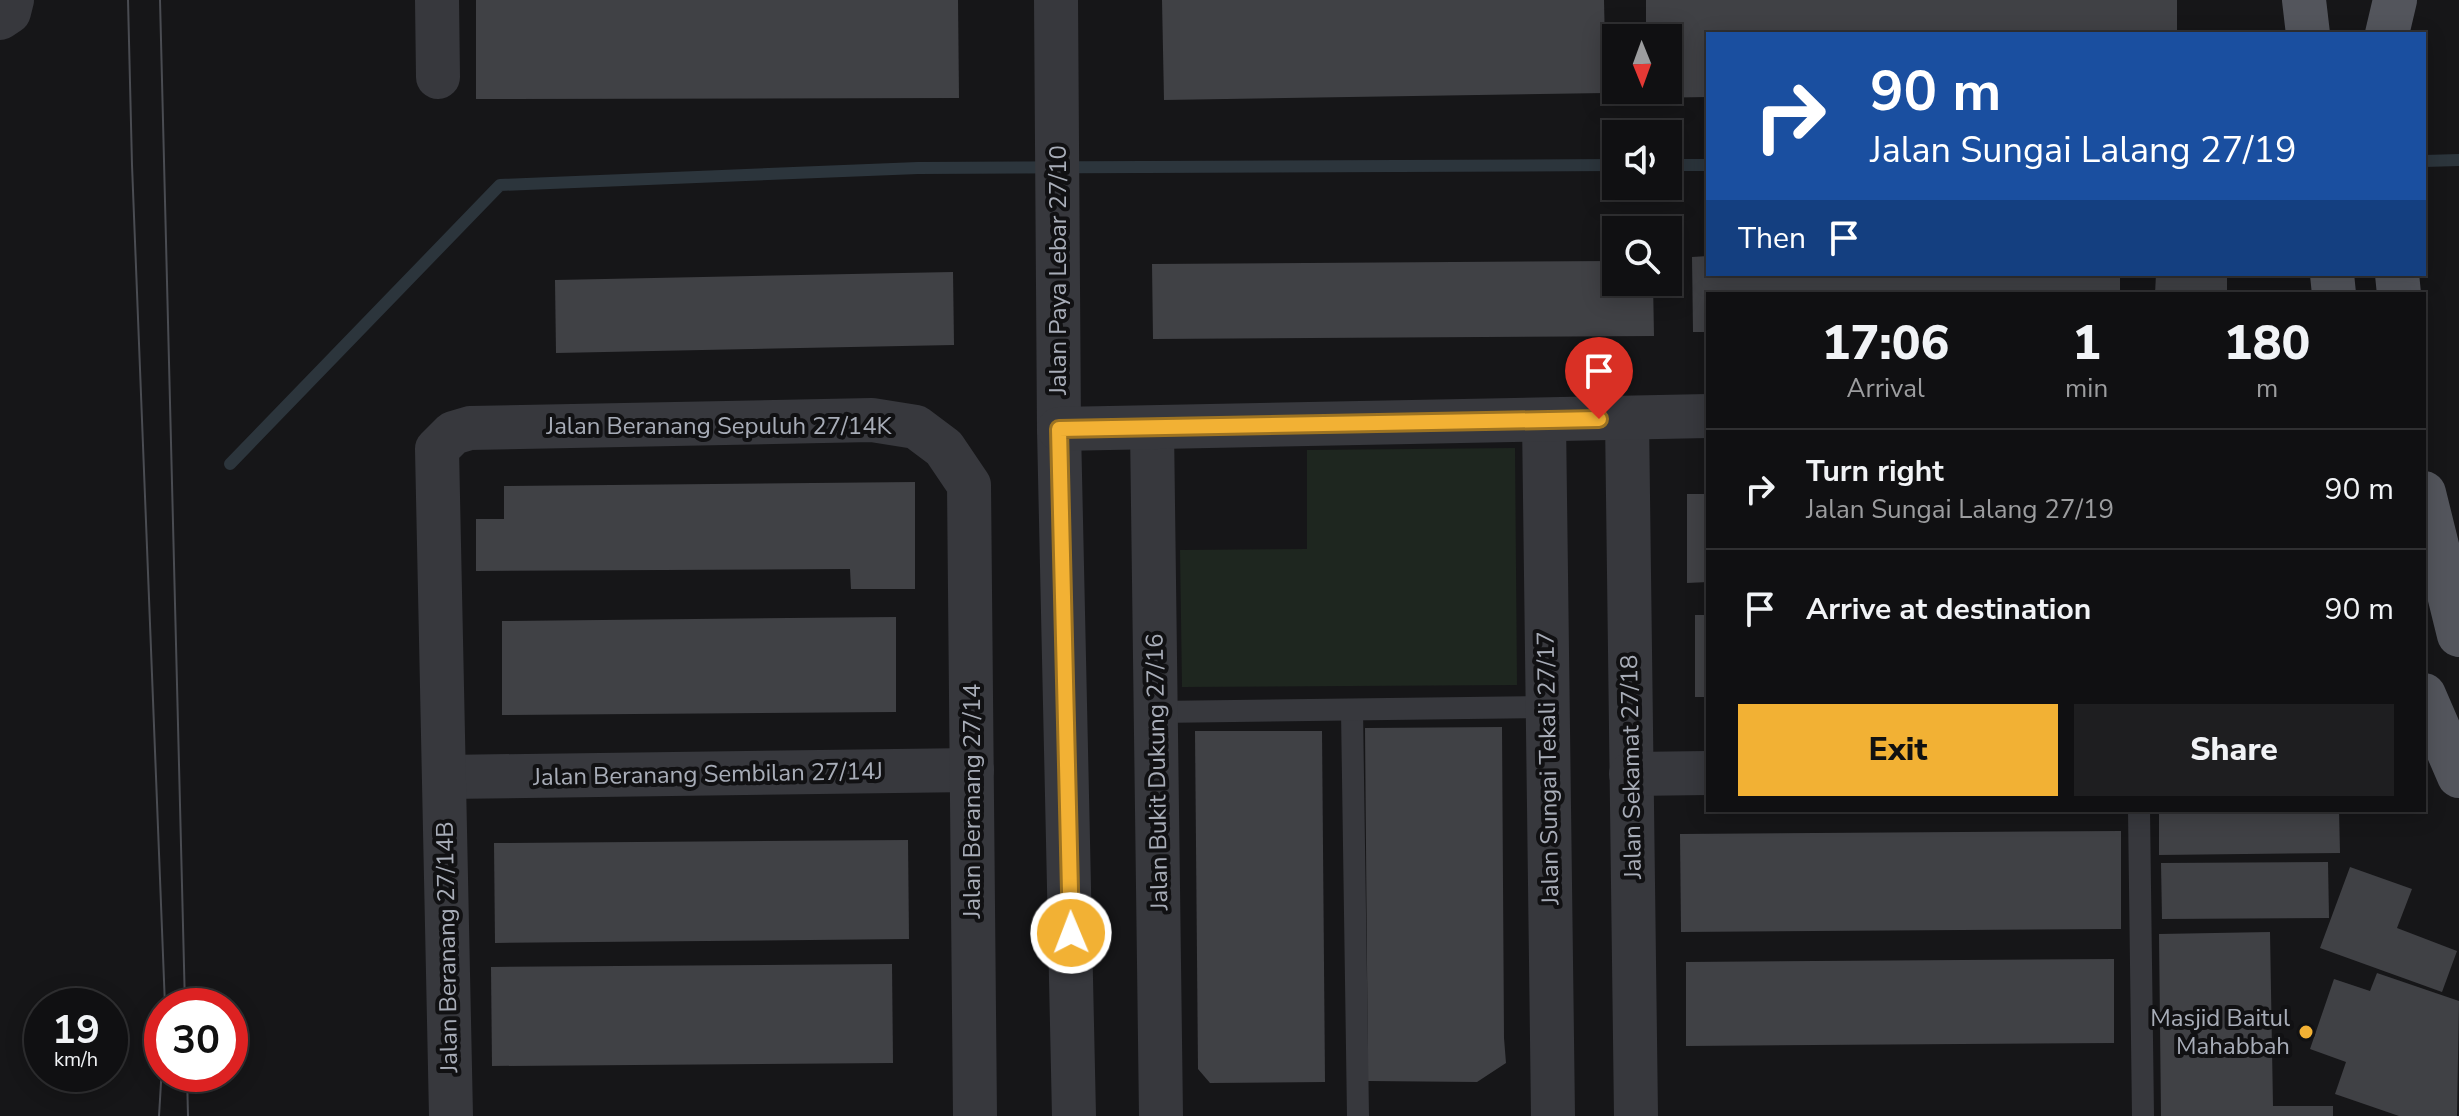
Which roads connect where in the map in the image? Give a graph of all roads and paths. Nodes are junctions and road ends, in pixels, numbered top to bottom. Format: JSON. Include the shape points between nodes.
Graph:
{"nodes":[{"id":1,"x":12,"y":0,"type":"edge"},
{"id":2,"x":437,"y":0,"type":"edge"},
{"id":3,"x":1056,"y":0,"type":"edge"},
{"id":4,"x":2304,"y":0,"type":"edge"},
{"id":5,"x":2372,"y":0,"type":"edge"},
{"id":6,"x":2395,"y":0,"type":"edge"},
{"id":7,"x":0,"y":18,"type":"edge"},
{"id":8,"x":2308,"y":32,"type":"edge"},
{"id":9,"x":2376,"y":32,"type":"edge"},
{"id":10,"x":2387,"y":32,"type":"edge"},
{"id":11,"x":438,"y":77,"type":"dead end"},
{"id":12,"x":1706,"y":416,"type":"edge"},
{"id":13,"x":1627,"y":418,"type":"junction"},
{"id":14,"x":1544,"y":420,"type":"junction"},
{"id":15,"x":1152,"y":428,"type":"junction"},
{"id":16,"x":1059,"y":429,"type":"junction"},
{"id":17,"x":444,"y":440,"type":"joint"},
{"id":18,"x":969,"y":485,"type":"joint"},
{"id":19,"x":2426,"y":501,"type":"edge"},
{"id":20,"x":2459,"y":635,"type":"edge"},
{"id":21,"x":2426,"y":700,"type":"edge"},
{"id":22,"x":1547,"y":707,"type":"junction"},
{"id":23,"x":1352,"y":710,"type":"junction"},
{"id":24,"x":1156,"y":712,"type":"junction"},
{"id":25,"x":972,"y":770,"type":"junction"},
{"id":26,"x":1706,"y":773,"type":"edge"},
{"id":27,"x":1631,"y":774,"type":"junction"},
{"id":28,"x":2459,"y":776,"type":"edge"},
{"id":29,"x":444,"y":777,"type":"junction"},
{"id":30,"x":2139,"y":812,"type":"edge"},
{"id":31,"x":451,"y":1116,"type":"edge"},
{"id":32,"x":975,"y":1116,"type":"edge"},
{"id":33,"x":1074,"y":1116,"type":"edge"},
{"id":34,"x":1161,"y":1116,"type":"edge"},
{"id":35,"x":1358,"y":1116,"type":"edge"},
{"id":36,"x":1553,"y":1116,"type":"edge"},
{"id":37,"x":1636,"y":1116,"type":"edge"},
{"id":38,"x":2143,"y":1116,"type":"edge"}],
"edges":[{"from":1,"to":7,"type":"street","via":[[9,12]]},
{"from":2,"to":11,"type":"street"},
{"from":3,"to":16,"type":"street","name":"Jalan Paya Lebar 27/10"},
{"from":4,"to":8,"type":"main road"},
{"from":5,"to":9,"type":"main road"},
{"from":6,"to":10,"type":"main road"},
{"from":12,"to":13,"type":"street"},
{"from":13,"to":14,"type":"street"},
{"from":13,"to":27,"type":"street","name":"Jalan Sekamat 27/18"},
{"from":14,"to":15,"type":"street"},
{"from":14,"to":22,"type":"street","name":"Jalan Sungai Tekali 27/17"},
{"from":15,"to":16,"type":"street"},
{"from":15,"to":24,"type":"street","name":"Jalan Bukit Dukung 27/16"},
{"from":16,"to":33,"type":"street","name":"Jalan Paya Lebar 27/10"},
{"from":17,"to":18,"type":"street","name":"Jalan Beranang Sepuluh 27/14K","via":[[470,428],[872,420],[916,427],[944,448]]},
{"from":17,"to":29,"type":"street","name":"Jalan Beranang 27/14B","via":[[437,449]]},
{"from":18,"to":25,"type":"street","name":"Jalan Beranang 27/14"},
{"from":19,"to":20,"type":"main road"},
{"from":21,"to":28,"type":"main road"},
{"from":22,"to":23,"type":"lane"},
{"from":22,"to":36,"type":"street","name":"Jalan Sungai Tekali 27/17"},
{"from":23,"to":24,"type":"lane"},
{"from":23,"to":35,"type":"lane"},
{"from":24,"to":34,"type":"street","name":"Jalan Bukit Dukung 27/16"},
{"from":25,"to":29,"type":"street","name":"Jalan Beranang Sembilan 27/14J"},
{"from":25,"to":32,"type":"street","name":"Jalan Beranang 27/14"},
{"from":26,"to":27,"type":"street"},
{"from":27,"to":37,"type":"street","name":"Jalan Sekamat 27/18"},
{"from":29,"to":31,"type":"street","name":"Jalan Beranang 27/14B"},
{"from":30,"to":38,"type":"lane"}]}
